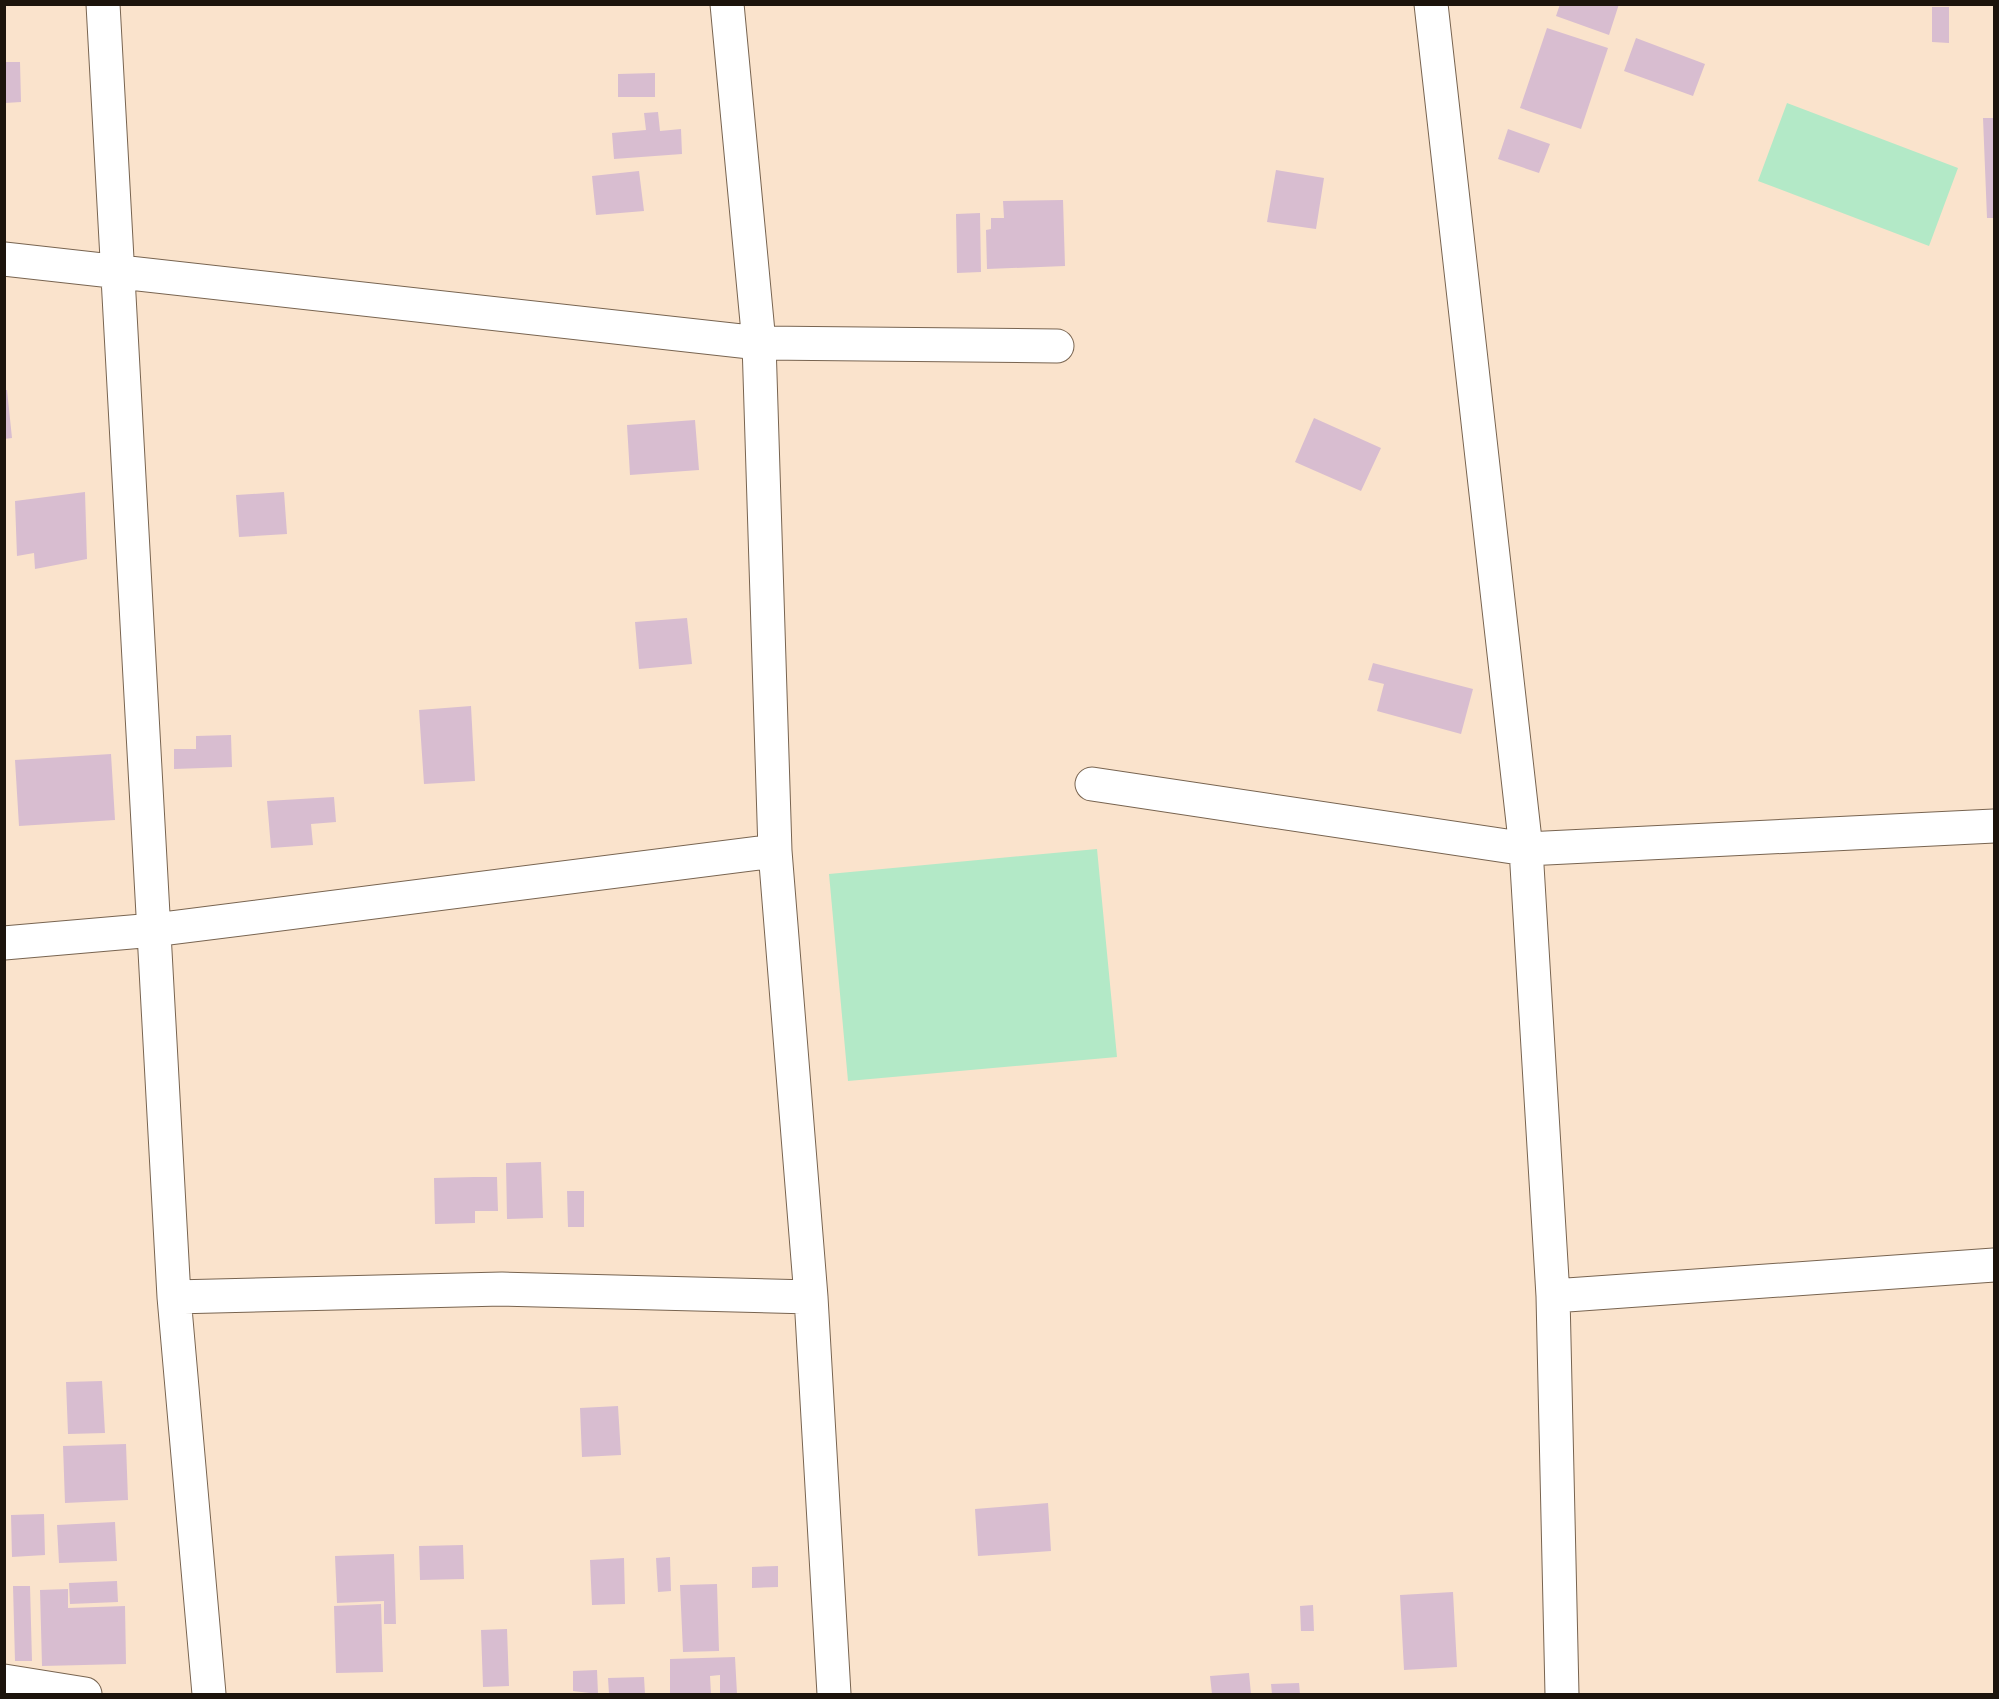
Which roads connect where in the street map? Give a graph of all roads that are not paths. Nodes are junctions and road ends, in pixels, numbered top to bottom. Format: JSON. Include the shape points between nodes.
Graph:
{"nodes":[{"id":1,"x":104,"y":4,"type":"edge"},
{"id":2,"x":727,"y":4,"type":"edge"},
{"id":3,"x":1431,"y":4,"type":"edge"},
{"id":4,"x":4,"y":259,"type":"edge"},
{"id":5,"x":118,"y":270,"type":"junction"},
{"id":6,"x":759,"y":343,"type":"junction"},
{"id":7,"x":1057,"y":346,"type":"dead end"},
{"id":8,"x":1092,"y":784,"type":"dead end"},
{"id":9,"x":1995,"y":826,"type":"edge"},
{"id":10,"x":1526,"y":849,"type":"junction"},
{"id":11,"x":775,"y":851,"type":"junction"},
{"id":12,"x":154,"y":930,"type":"junction"},
{"id":13,"x":4,"y":943,"type":"edge"},
{"id":14,"x":1995,"y":1265,"type":"edge"},
{"id":15,"x":1553,"y":1296,"type":"junction"},
{"id":16,"x":174,"y":1297,"type":"junction"},
{"id":17,"x":811,"y":1297,"type":"junction"},
{"id":18,"x":4,"y":1681,"type":"edge"},
{"id":19,"x":85,"y":1695,"type":"edge"},
{"id":20,"x":209,"y":1695,"type":"edge"},
{"id":21,"x":834,"y":1695,"type":"edge"},
{"id":22,"x":1562,"y":1695,"type":"edge"}],
"edges":[{"from":1,"to":5,"type":"street"},
{"from":2,"to":6,"type":"street"},
{"from":3,"to":10,"type":"street"},
{"from":4,"to":5,"type":"street"},
{"from":5,"to":6,"type":"street"},
{"from":5,"to":12,"type":"street"},
{"from":6,"to":7,"type":"street"},
{"from":6,"to":11,"type":"street"},
{"from":8,"to":10,"type":"street"},
{"from":9,"to":10,"type":"street"},
{"from":10,"to":15,"type":"street"},
{"from":11,"to":12,"type":"street"},
{"from":11,"to":17,"type":"street"},
{"from":12,"to":13,"type":"street"},
{"from":12,"to":16,"type":"street"},
{"from":14,"to":15,"type":"street"},
{"from":15,"to":22,"type":"street"},
{"from":16,"to":17,"type":"street","via":[[502,1289]]},
{"from":16,"to":20,"type":"street"},
{"from":17,"to":21,"type":"street"},
{"from":18,"to":19,"type":"street"}]}
